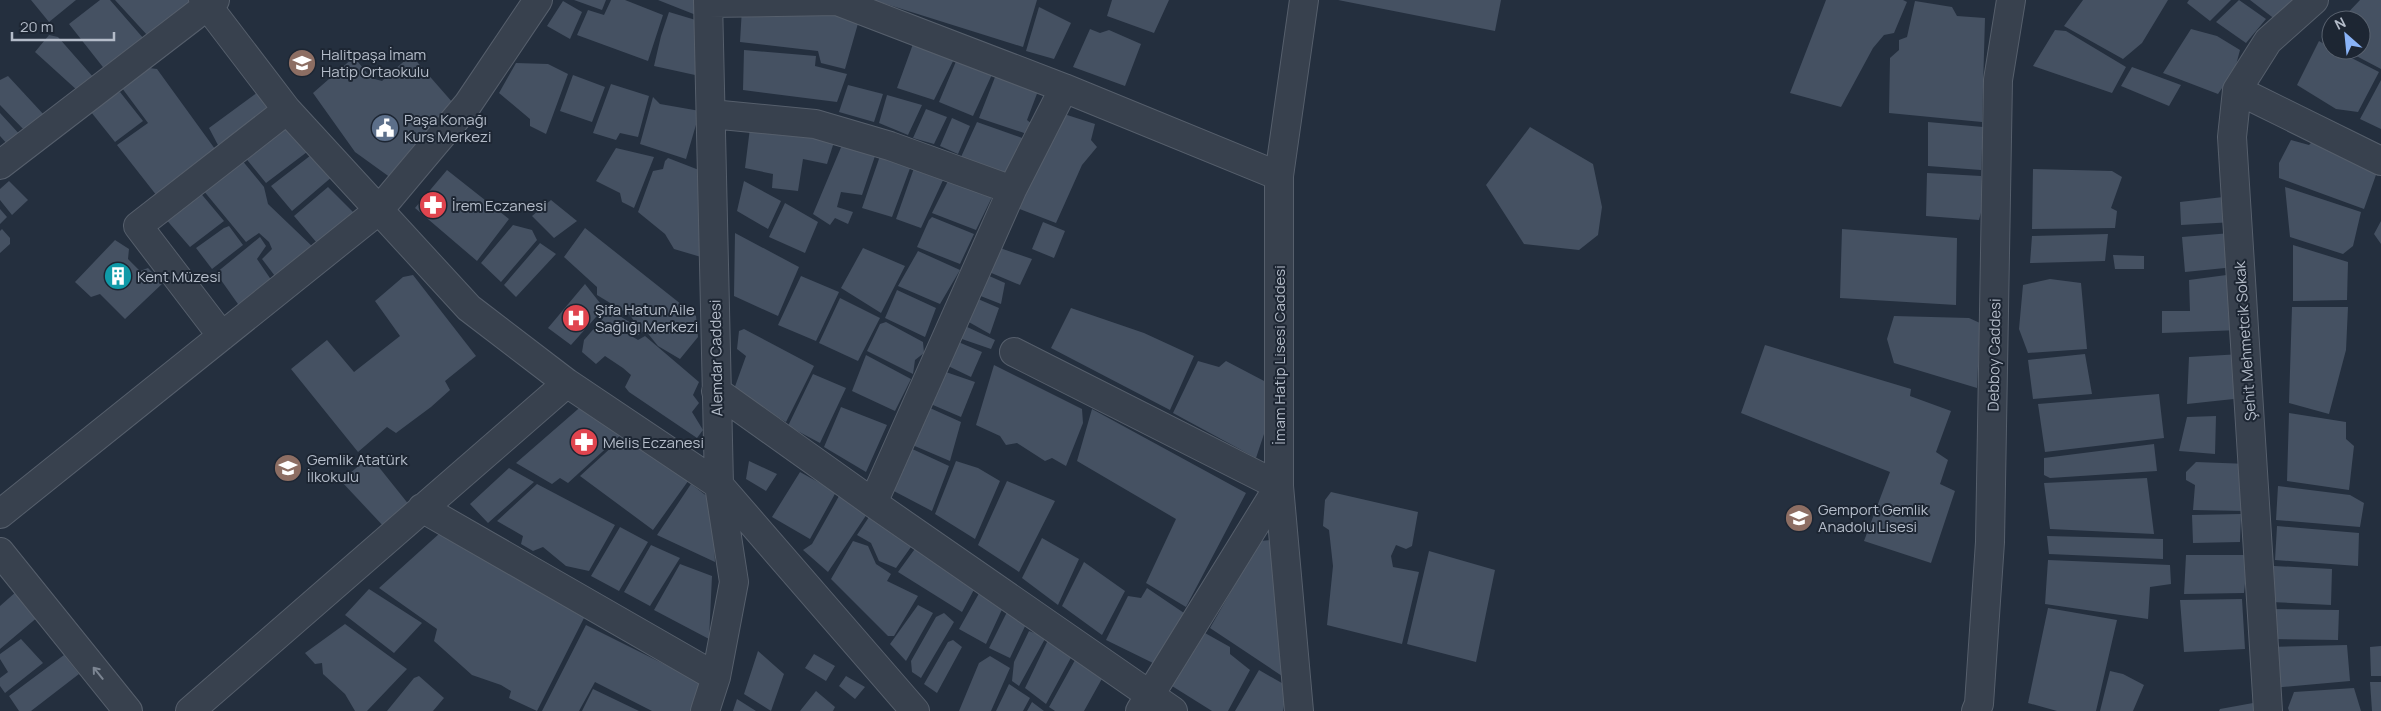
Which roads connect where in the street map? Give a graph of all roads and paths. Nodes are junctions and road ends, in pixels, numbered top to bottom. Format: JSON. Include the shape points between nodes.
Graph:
{"nodes":[{"id":1,"x":538,"y":0,"type":"edge"},
{"id":2,"x":1304,"y":0,"type":"edge"},
{"id":3,"x":2011,"y":0,"type":"edge"},
{"id":4,"x":2314,"y":0,"type":"edge"},
{"id":5,"x":708,"y":1,"type":"edge"},
{"id":6,"x":209,"y":2,"type":"edge"},
{"id":7,"x":1064,"y":88,"type":"junction"},
{"id":8,"x":2237,"y":90,"type":"junction"},
{"id":9,"x":286,"y":110,"type":"junction"},
{"id":10,"x":711,"y":114,"type":"junction"},
{"id":11,"x":2381,"y":160,"type":"edge"},
{"id":12,"x":0,"y":165,"type":"edge"},
{"id":13,"x":1279,"y":176,"type":"junction"},
{"id":14,"x":1012,"y":190,"type":"junction"},
{"id":15,"x":379,"y":210,"type":"junction"},
{"id":16,"x":222,"y":336,"type":"junction"},
{"id":17,"x":1014,"y":352,"type":"dead end"},
{"id":18,"x":566,"y":383,"type":"junction"},
{"id":19,"x":716,"y":391,"type":"junction"},
{"id":20,"x":719,"y":485,"type":"junction"},
{"id":21,"x":1279,"y":486,"type":"junction"},
{"id":22,"x":873,"y":503,"type":"junction"},
{"id":23,"x":422,"y":508,"type":"junction"},
{"id":24,"x":0,"y":514,"type":"edge"},
{"id":25,"x":0,"y":552,"type":"edge"},
{"id":26,"x":716,"y":677,"type":"junction"},
{"id":27,"x":1144,"y":704,"type":"edge"},
{"id":28,"x":128,"y":711,"type":"edge"},
{"id":29,"x":190,"y":711,"type":"edge"},
{"id":30,"x":704,"y":711,"type":"edge"},
{"id":31,"x":915,"y":711,"type":"edge"},
{"id":32,"x":1173,"y":711,"type":"edge"},
{"id":33,"x":1299,"y":711,"type":"edge"},
{"id":34,"x":1976,"y":711,"type":"edge"},
{"id":35,"x":2268,"y":711,"type":"edge"}],
"edges":[{"from":1,"to":15,"type":"street","via":[[468,104]]},
{"from":2,"to":13,"type":"street","name":"İmam Hatip Lisesi Caddesi"},
{"from":3,"to":34,"type":"street","name":"Debboy Caddesi","via":[[1998,80],[1990,542]]},
{"from":4,"to":8,"type":"street","name":"Şehit Mehmetcik Sokak","via":[[2268,40]]},
{"from":5,"to":7,"type":"street","via":[[837,1]]},
{"from":5,"to":10,"type":"street","name":"Alemdar Caddesi"},
{"from":6,"to":9,"type":"street"},
{"from":6,"to":12,"type":"street"},
{"from":7,"to":13,"type":"street"},
{"from":7,"to":14,"type":"street"},
{"from":8,"to":11,"type":"street"},
{"from":8,"to":35,"type":"street","name":"Şehit Mehmetcik Sokak","via":[[2232,138]]},
{"from":9,"to":15,"type":"street"},
{"from":9,"to":16,"type":"street","via":[[138,226]]},
{"from":10,"to":14,"type":"street","via":[[816,124],[890,146]]},
{"from":10,"to":19,"type":"street","name":"Alemdar Caddesi"},
{"from":13,"to":21,"type":"street","name":"İmam Hatip Lisesi Caddesi"},
{"from":14,"to":22,"type":"street"},
{"from":15,"to":16,"type":"street"},
{"from":15,"to":18,"type":"street","via":[[469,308]]},
{"from":16,"to":24,"type":"street"},
{"from":17,"to":21,"type":"street"},
{"from":18,"to":20,"type":"street"},
{"from":18,"to":23,"type":"street"},
{"from":19,"to":20,"type":"street","name":"Alemdar Caddesi"},
{"from":19,"to":22,"type":"street"},
{"from":20,"to":26,"type":"street","name":"Alemdar Caddesi","via":[[734,582]]},
{"from":20,"to":31,"type":"street"},
{"from":21,"to":27,"type":"street"},
{"from":21,"to":33,"type":"street","name":"İmam Hatip Lisesi Caddesi"},
{"from":22,"to":27,"type":"street"},
{"from":23,"to":26,"type":"street"},
{"from":23,"to":29,"type":"street"},
{"from":28,"to":25,"type":"street","one_way":true},
{"from":26,"to":30,"type":"street","name":"Alemdar Caddesi"},
{"from":27,"to":32,"type":"street"}]}
